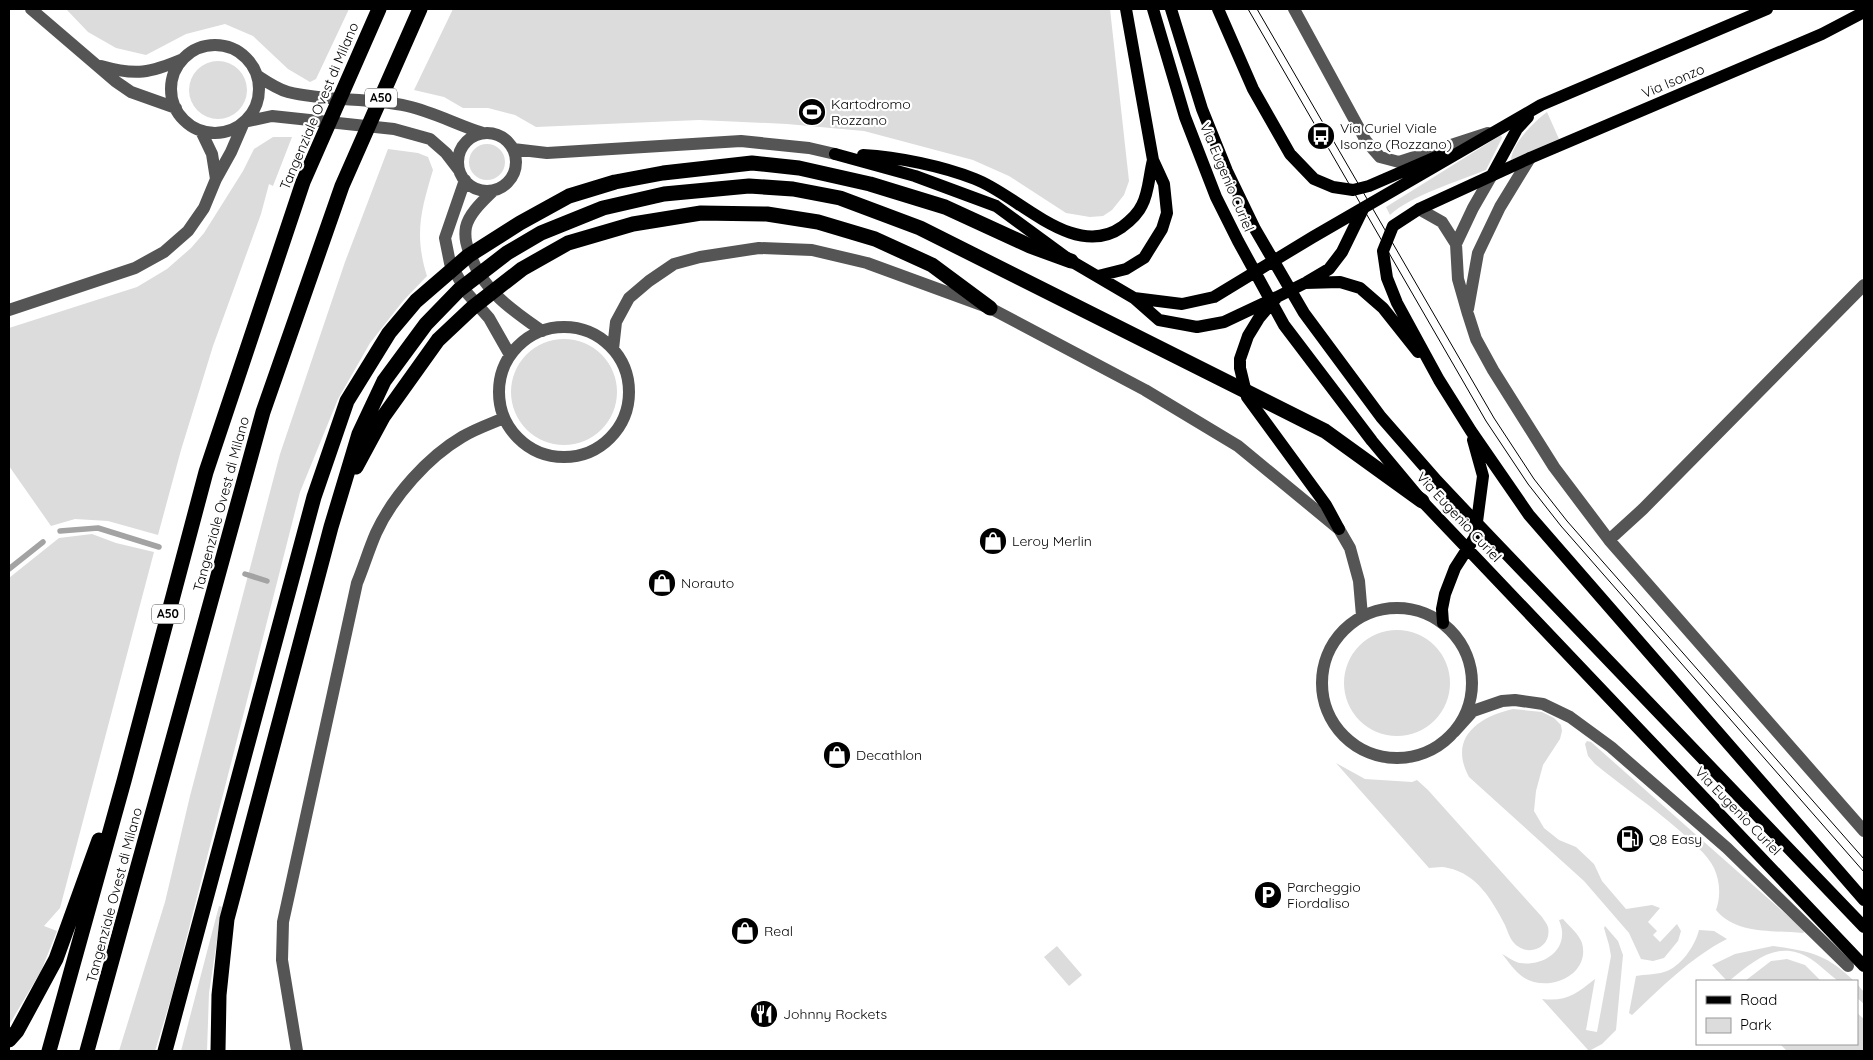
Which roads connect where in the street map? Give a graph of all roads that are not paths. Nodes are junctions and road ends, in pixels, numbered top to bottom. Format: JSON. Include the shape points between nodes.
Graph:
{"nodes":[{"id":1,"x":31,"y":9,"type":"edge"},
{"id":2,"x":378,"y":9,"type":"edge"},
{"id":3,"x":420,"y":9,"type":"edge"},
{"id":4,"x":1126,"y":9,"type":"edge"},
{"id":5,"x":1153,"y":9,"type":"edge"},
{"id":6,"x":1171,"y":9,"type":"edge"},
{"id":7,"x":1218,"y":9,"type":"edge"},
{"id":8,"x":1294,"y":9,"type":"edge"},
{"id":9,"x":1767,"y":9,"type":"edge"},
{"id":10,"x":1864,"y":12,"type":"edge"},
{"id":11,"x":183,"y":58,"type":"junction"},
{"id":12,"x":96,"y":64,"type":"junction"},
{"id":13,"x":258,"y":76,"type":"junction"},
{"id":14,"x":1541,"y":105,"type":"junction"},
{"id":15,"x":176,"y":108,"type":"junction"},
{"id":16,"x":244,"y":122,"type":"junction"},
{"id":17,"x":1500,"y":129,"type":"junction"},
{"id":18,"x":201,"y":131,"type":"junction"},
{"id":19,"x":483,"y":133,"type":"junction"},
{"id":20,"x":514,"y":149,"type":"junction"},
{"id":21,"x":835,"y":154,"type":"junction"},
{"id":22,"x":1530,"y":158,"type":"junction"},
{"id":23,"x":1152,"y":160,"type":"junction"},
{"id":24,"x":462,"y":175,"type":"junction"},
{"id":25,"x":1492,"y":175,"type":"junction"},
{"id":26,"x":216,"y":179,"type":"junction"},
{"id":27,"x":494,"y":190,"type":"junction"},
{"id":28,"x":1363,"y":208,"type":"junction"},
{"id":29,"x":1419,"y":209,"type":"junction"},
{"id":30,"x":1456,"y":244,"type":"junction"},
{"id":31,"x":1071,"y":261,"type":"junction"},
{"id":32,"x":1098,"y":276,"type":"junction"},
{"id":33,"x":1305,"y":284,"type":"junction"},
{"id":34,"x":1864,"y":285,"type":"edge"},
{"id":35,"x":1276,"y":297,"type":"junction"},
{"id":36,"x":1134,"y":298,"type":"junction"},
{"id":37,"x":990,"y":308,"type":"junction"},
{"id":38,"x":9,"y":310,"type":"edge"},
{"id":39,"x":1468,"y":314,"type":"junction"},
{"id":40,"x":542,"y":331,"type":"junction"},
{"id":41,"x":613,"y":349,"type":"junction"},
{"id":42,"x":510,"y":355,"type":"junction"},
{"id":43,"x":1439,"y":380,"type":"junction"},
{"id":44,"x":504,"y":418,"type":"junction"},
{"id":45,"x":1471,"y":431,"type":"junction"},
{"id":46,"x":342,"y":495,"type":"junction"},
{"id":47,"x":1422,"y":501,"type":"junction"},
{"id":48,"x":1339,"y":529,"type":"junction"},
{"id":49,"x":1609,"y":540,"type":"junction"},
{"id":50,"x":1362,"y":616,"type":"junction"},
{"id":51,"x":1444,"y":623,"type":"junction"},
{"id":52,"x":1454,"y":732,"type":"junction"},
{"id":53,"x":124,"y":781,"type":"junction"},
{"id":54,"x":1863,"y":826,"type":"edge"},
{"id":55,"x":1864,"y":900,"type":"edge"},
{"id":56,"x":1864,"y":927,"type":"edge"},
{"id":57,"x":1848,"y":966,"type":"dead end"},
{"id":58,"x":1864,"y":966,"type":"edge"},
{"id":59,"x":9,"y":1040,"type":"edge"},
{"id":60,"x":49,"y":1051,"type":"edge"},
{"id":61,"x":88,"y":1051,"type":"edge"},
{"id":62,"x":165,"y":1051,"type":"edge"},
{"id":63,"x":218,"y":1051,"type":"edge"},
{"id":64,"x":297,"y":1051,"type":"edge"}],
"edges":[{"from":1,"to":12,"type":"street"},
{"from":2,"to":53,"type":"highway","name":"Tangenziale Ovest di Milano","number":"A50","via":[[303,182],[206,472]]},
{"from":3,"to":61,"type":"highway","name":"Tangenziale Ovest di Milano","number":"A50","via":[[342,186],[263,412]]},
{"from":4,"to":23,"type":"main road"},
{"from":5,"to":47,"type":"main road","name":"Via Eugenio Curiel","via":[[1185,117],[1216,197],[1238,241],[1284,325]]},
{"from":6,"to":56,"type":"main road","name":"Via Eugenio Curiel","via":[[1202,109],[1255,229],[1304,313],[1381,417],[1437,481]]},
{"from":7,"to":17,"type":"main road","via":[[1253,88],[1290,154],[1314,179],[1333,187],[1353,190],[1369,186]]},
{"from":8,"to":17,"type":"street","via":[[1366,141],[1380,157],[1399,162]]},
{"from":9,"to":14,"type":"main road"},
{"from":10,"to":22,"type":"main road","name":"Via Isonzo","via":[[1822,34]]},
{"from":11,"to":12,"type":"street","via":[[164,67],[133,73]]},
{"from":11,"to":13,"type":"street","via":[[196,49],[226,45],[251,62]]},
{"from":11,"to":15,"type":"street","via":[[172,82]]},
{"from":12,"to":15,"type":"street","via":[[131,92]]},
{"from":13,"to":16,"type":"street","via":[[255,109]]},
{"from":13,"to":19,"type":"street","via":[[288,92],[406,105]]},
{"from":14,"to":17,"type":"main road"},
{"from":14,"to":25,"type":"main road","via":[[1518,128]]},
{"from":15,"to":18,"type":"street","via":[[182,118]]},
{"from":16,"to":18,"type":"street","via":[[224,132]]},
{"from":16,"to":24,"type":"street","via":[[272,116],[403,131],[430,139]]},
{"from":16,"to":26,"type":"street"},
{"from":17,"to":28,"type":"main road"},
{"from":18,"to":26,"type":"street","via":[[212,154]]},
{"from":19,"to":20,"type":"street","via":[[502,137]]},
{"from":19,"to":24,"type":"street","via":[[474,136],[460,150],[458,160]]},
{"from":20,"to":21,"type":"street","via":[[547,153],[741,141]]},
{"from":20,"to":27,"type":"street","via":[[513,175]]},
{"from":21,"to":23,"type":"main road","via":[[918,163],[974,179],[1000,191],[1065,232],[1083,236],[1110,233],[1136,214],[1146,196]]},
{"from":21,"to":31,"type":"main road","via":[[915,176],[989,203]]},
{"from":22,"to":25,"type":"main road","name":"Via Isonzo"},
{"from":22,"to":39,"type":"street","via":[[1500,207],[1478,253]]},
{"from":23,"to":32,"type":"main road","via":[[1164,184],[1167,213],[1162,229],[1144,258],[1126,269]]},
{"from":24,"to":27,"type":"street","via":[[477,189]]},
{"from":24,"to":42,"type":"street","via":[[445,238],[450,263],[467,293],[489,318]]},
{"from":25,"to":29,"type":"main road","name":"Via Isonzo"},
{"from":25,"to":30,"type":"street"},
{"from":26,"to":38,"type":"street","via":[[204,208],[188,231],[164,252],[135,268]]},
{"from":27,"to":40,"type":"street","via":[[466,225],[466,244],[484,284],[505,305]]},
{"from":28,"to":33,"type":"main road","via":[[1342,252],[1329,269]]},
{"from":28,"to":36,"type":"main road","via":[[1214,297],[1182,304]]},
{"from":29,"to":30,"type":"street","via":[[1442,222]]},
{"from":29,"to":43,"type":"main road","name":"Via Isonzo","via":[[1393,226],[1383,251],[1387,278],[1397,303]]},
{"from":30,"to":39,"type":"street","via":[[1458,279]]},
{"from":31,"to":32,"type":"main road"},
{"from":31,"to":62,"type":"highway","via":[[946,207],[870,184],[799,168],[752,162],[614,182],[568,196],[468,256],[416,301],[389,333],[348,401],[314,496]]},
{"from":32,"to":36,"type":"main road"},
{"from":33,"to":35,"type":"main road"},
{"from":33,"to":43,"type":"main road","via":[[1340,282],[1360,288],[1383,308]]},
{"from":34,"to":49,"type":"street"},
{"from":35,"to":36,"type":"main road","via":[[1224,322],[1197,327],[1160,320]]},
{"from":35,"to":48,"type":"main road","via":[[1248,336],[1240,359],[1247,397],[1326,505]]},
{"from":37,"to":41,"type":"street","via":[[867,263],[812,250],[759,248],[674,264],[649,281],[630,298],[616,322]]},
{"from":37,"to":46,"type":"highway","via":[[932,265],[875,238],[818,222],[767,214],[701,213],[634,224],[568,243],[522,268],[438,340],[383,417]]},
{"from":37,"to":48,"type":"street","via":[[1145,390],[1238,446]]},
{"from":39,"to":49,"type":"street","via":[[1493,370],[1578,501]]},
{"from":40,"to":41,"type":"street","via":[[561,327],[580,329],[598,336]]},
{"from":40,"to":42,"type":"street","via":[[524,340]]},
{"from":41,"to":44,"type":"street","via":[[624,367],[629,388],[626,409],[618,428],[603,444],[585,454],[546,455],[528,447]]},
{"from":42,"to":44,"type":"street","via":[[501,375],[499,397]]},
{"from":43,"to":45,"type":"main road"},
{"from":44,"to":64,"type":"street","via":[[463,436],[438,453],[415,476],[376,532],[357,583],[284,922],[282,960]]},
{"from":45,"to":51,"type":"main road","via":[[1483,476],[1475,537],[1455,568],[1445,594]]},
{"from":45,"to":55,"type":"main road","via":[[1544,535]]},
{"from":46,"to":47,"type":"highway","via":[[359,434],[384,380],[426,324],[459,290],[507,253],[541,233],[603,208],[664,194],[749,186],[793,189],[840,198],[920,228],[1325,431]]},
{"from":46,"to":63,"type":"highway","via":[[328,536],[227,919],[219,995]]},
{"from":47,"to":58,"type":"main road","name":"Via Eugenio Curiel"},
{"from":48,"to":50,"type":"street","via":[[1350,548],[1359,581]]},
{"from":49,"to":54,"type":"street"},
{"from":50,"to":51,"type":"street","via":[[1382,609],[1404,608],[1425,612]]},
{"from":50,"to":52,"type":"street","via":[[1345,628],[1324,664],[1325,704],[1333,723],[1346,739],[1363,751],[1383,757],[1404,758],[1423,754]]},
{"from":51,"to":52,"type":"street","via":[[1460,641],[1470,663],[1473,688],[1467,711]]},
{"from":52,"to":57,"type":"street","via":[[1473,711],[1515,700],[1542,704],[1570,717],[1611,747],[1727,848]]},
{"from":53,"to":59,"type":"highway","via":[[90,861],[56,959]]},
{"from":53,"to":60,"type":"highway","name":"Tangenziale Ovest di Milano","number":"A50"}]}
